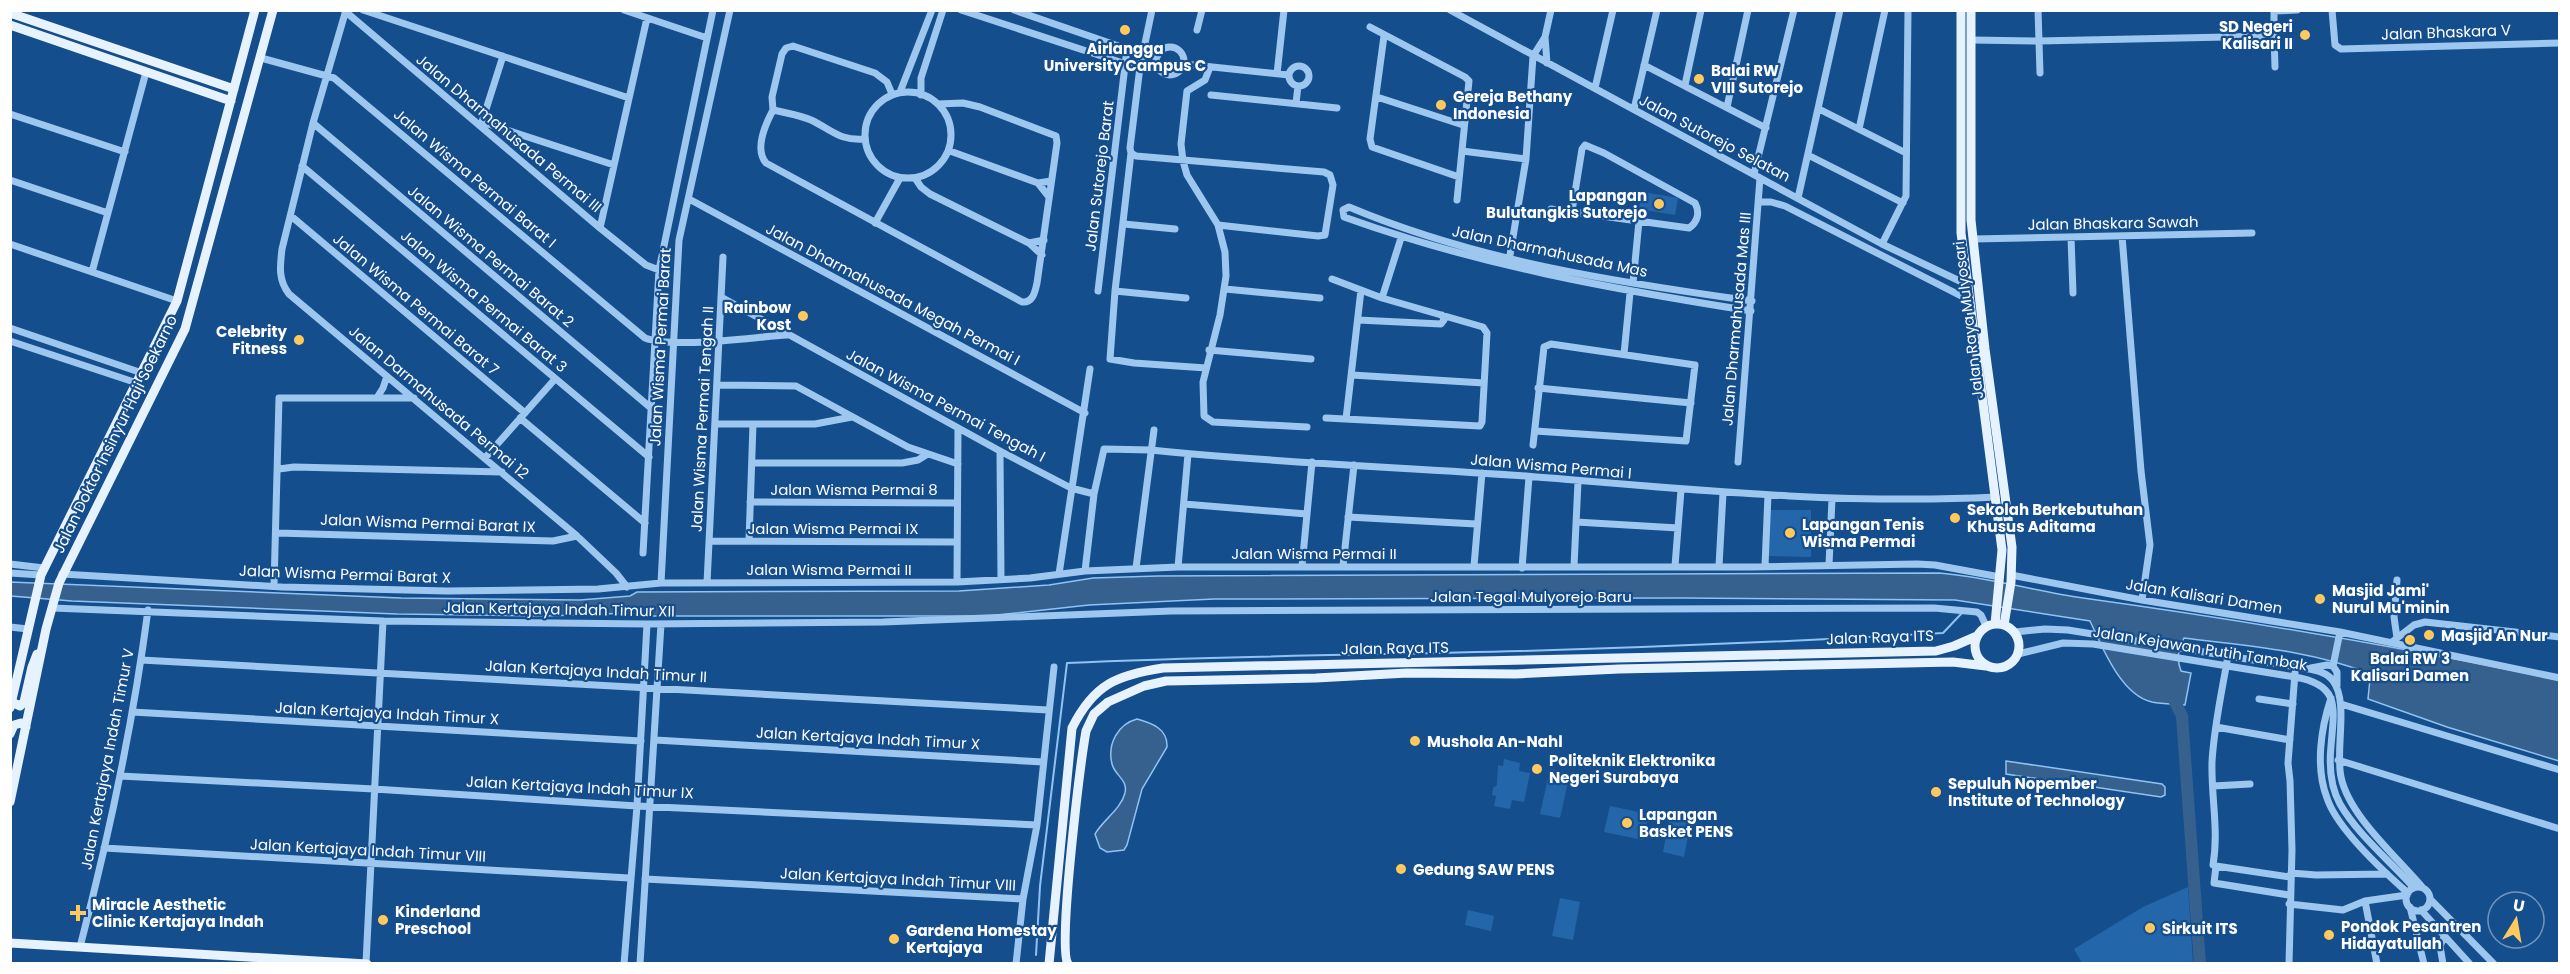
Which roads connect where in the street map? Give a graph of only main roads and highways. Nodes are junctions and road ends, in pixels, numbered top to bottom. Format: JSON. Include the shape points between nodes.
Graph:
{"nodes":[{"id":1,"x":255,"y":10,"type":"edge"},
{"id":2,"x":273,"y":10,"type":"edge"},
{"id":3,"x":1961,"y":10,"type":"edge"},
{"id":4,"x":1971,"y":10,"type":"edge"},
{"id":5,"x":10,"y":14,"type":"edge"},
{"id":6,"x":28,"y":19,"type":"junction"},
{"id":7,"x":10,"y":25,"type":"edge"},
{"id":8,"x":25,"y":30,"type":"junction"},
{"id":9,"x":1961,"y":76,"type":"junction"},
{"id":10,"x":1971,"y":76,"type":"junction"},
{"id":11,"x":234,"y":89,"type":"junction"},
{"id":12,"x":1971,"y":92,"type":"junction"},
{"id":13,"x":1961,"y":93,"type":"junction"},
{"id":14,"x":231,"y":100,"type":"junction"},
{"id":15,"x":222,"y":199,"type":"junction"},
{"id":16,"x":205,"y":200,"type":"junction"},
{"id":17,"x":1985,"y":349,"type":"junction"},
{"id":18,"x":1975,"y":351,"type":"junction"},
{"id":19,"x":2000,"y":612,"type":"junction"},
{"id":20,"x":1995,"y":625,"type":"junction"},
{"id":21,"x":1977,"y":636,"type":"junction"},
{"id":22,"x":42,"y":647,"type":"junction"},
{"id":23,"x":1802,"y":654,"type":"junction"},
{"id":24,"x":1816,"y":654,"type":"junction"},
{"id":25,"x":1529,"y":659,"type":"junction"},
{"id":26,"x":1516,"y":660,"type":"junction"},
{"id":27,"x":1309,"y":665,"type":"junction"},
{"id":28,"x":1322,"y":665,"type":"junction"},
{"id":29,"x":1803,"y":666,"type":"junction"},
{"id":30,"x":1816,"y":666,"type":"junction"},
{"id":31,"x":1986,"y":666,"type":"junction"},
{"id":32,"x":1529,"y":673,"type":"junction"},
{"id":33,"x":1516,"y":674,"type":"junction"},
{"id":34,"x":1310,"y":678,"type":"junction"},
{"id":35,"x":1324,"y":678,"type":"junction"},
{"id":36,"x":11,"y":705,"type":"edge"},
{"id":37,"x":26,"y":727,"type":"junction"},
{"id":38,"x":10,"y":734,"type":"edge"},
{"id":39,"x":10,"y":802,"type":"edge"},
{"id":40,"x":1063,"y":805,"type":"junction"},
{"id":41,"x":1076,"y":807,"type":"junction"},
{"id":42,"x":1062,"y":820,"type":"junction"},
{"id":43,"x":1075,"y":821,"type":"junction"},
{"id":44,"x":10,"y":943,"type":"edge"},
{"id":45,"x":297,"y":962,"type":"edge"},
{"id":46,"x":366,"y":963,"type":"edge"},
{"id":47,"x":1049,"y":963,"type":"edge"},
{"id":48,"x":1068,"y":963,"type":"edge"}],
"edges":[{"from":1,"to":11,"type":"main road","name":"Jalan Doktor Insinyur Haji Soekarno"},
{"from":2,"to":15,"type":"main road","name":"Jalan Doktor Insinyur Haji Soekarno"},
{"from":3,"to":9,"type":"main road","name":"Jalan Raya Mulyosari"},
{"from":4,"to":10,"type":"main road","name":"Jalan Raya Mulyosari"},
{"from":5,"to":6,"type":"main road"},
{"from":6,"to":8,"type":"main road"},
{"from":6,"to":11,"type":"main road"},
{"from":7,"to":8,"type":"main road"},
{"from":8,"to":14,"type":"main road"},
{"from":9,"to":10,"type":"main road"},
{"from":9,"to":13,"type":"main road","name":"Jalan Raya Mulyosari"},
{"from":10,"to":12,"type":"main road","name":"Jalan Raya Mulyosari"},
{"from":11,"to":14,"type":"main road","name":"Jalan Doktor Insinyur Haji Soekarno"},
{"from":12,"to":13,"type":"main road"},
{"from":12,"to":17,"type":"main road","name":"Jalan Raya Mulyosari","via":[[1971,220]]},
{"from":13,"to":18,"type":"main road","name":"Jalan Raya Mulyosari","via":[[1961,233]]},
{"from":14,"to":16,"type":"main road","name":"Jalan Doktor Insinyur Haji Soekarno"},
{"from":15,"to":16,"type":"main road","via":[[215,206]]},
{"from":15,"to":22,"type":"main road","name":"Jalan Doktor Insinyur Haji Soekarno","via":[[185,329],[60,578]]},
{"from":16,"to":36,"type":"main road","name":"Jalan Doktor Insinyur Haji Soekarno","via":[[177,301],[42,574]]},
{"from":17,"to":18,"type":"main road"},
{"from":17,"to":19,"type":"main road","name":"Jalan Raya Mulyosari","via":[[2012,543],[2011,578]]},
{"from":18,"to":19,"type":"main road","name":"Jalan Raya Mulyosari","via":[[2002,550]]},
{"from":19,"to":20,"type":"main road","name":"Jalan Raya Mulyosari"},
{"from":20,"to":21,"type":"main road"},
{"from":20,"to":31,"type":"main road","via":[[2015,632],[2018,654],[2005,668]]},
{"from":21,"to":24,"type":"main road","name":"Jalan Raya ITS","via":[[1936,651]]},
{"from":21,"to":31,"type":"main road","via":[[1976,656]]},
{"from":22,"to":36,"type":"main road","via":[[32,667],[24,702]]},
{"from":22,"to":37,"type":"main road","name":"Jalan Doktor Insinyur Haji Soekarno"},
{"from":23,"to":24,"type":"main road","name":"Jalan Raya ITS"},
{"from":23,"to":25,"type":"main road","name":"Jalan Raya ITS"},
{"from":23,"to":29,"type":"main road"},
{"from":24,"to":30,"type":"main road"},
{"from":25,"to":26,"type":"main road","name":"Jalan Raya ITS"},
{"from":25,"to":32,"type":"main road"},
{"from":26,"to":28,"type":"main road","name":"Jalan Raya ITS"},
{"from":26,"to":33,"type":"main road"},
{"from":27,"to":28,"type":"main road","name":"Jalan Raya ITS"},
{"from":27,"to":34,"type":"main road"},
{"from":27,"to":40,"type":"main road","name":"Jalan Raya ITS","via":[[1163,668],[1138,672],[1098,690],[1072,728]]},
{"from":28,"to":35,"type":"main road"},
{"from":29,"to":30,"type":"main road","name":"Jalan Raya ITS"},
{"from":29,"to":32,"type":"main road","name":"Jalan Raya ITS"},
{"from":30,"to":31,"type":"main road","name":"Jalan Raya ITS","via":[[1967,662]]},
{"from":32,"to":33,"type":"main road","name":"Jalan Raya ITS"},
{"from":33,"to":35,"type":"main road","name":"Jalan Raya ITS","via":[[1407,673]]},
{"from":34,"to":35,"type":"main road","name":"Jalan Raya ITS"},
{"from":34,"to":41,"type":"main road","name":"Jalan Raya ITS","via":[[1166,681],[1123,693],[1094,714],[1086,731]]},
{"from":37,"to":38,"type":"main road","via":[[21,723],[14,725]]},
{"from":37,"to":39,"type":"main road","name":"Jalan Doktor Insinyur Haji Soekarno"},
{"from":40,"to":41,"type":"main road"},
{"from":40,"to":42,"type":"main road","name":"Jalan Raya ITS"},
{"from":41,"to":43,"type":"main road","name":"Jalan Raya ITS"},
{"from":42,"to":43,"type":"main road"},
{"from":42,"to":47,"type":"main road","name":"Jalan Raya ITS"},
{"from":43,"to":48,"type":"main road","name":"Jalan Raya ITS","via":[[1064,950]]},
{"from":44,"to":45,"type":"main road"},
{"from":45,"to":46,"type":"main road"}]}
